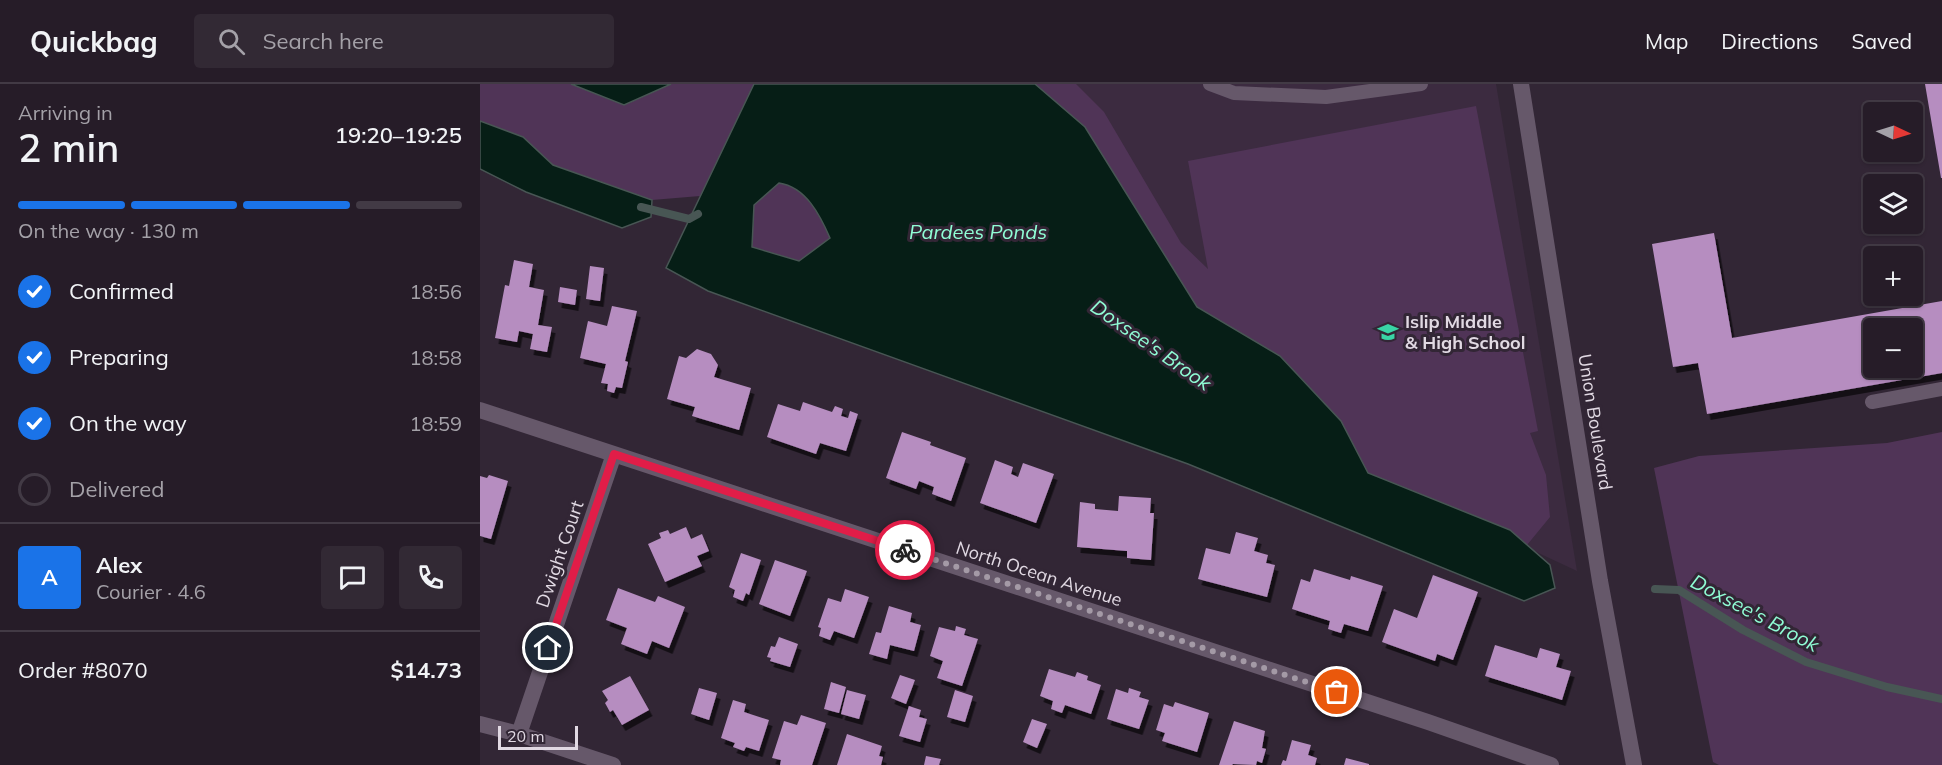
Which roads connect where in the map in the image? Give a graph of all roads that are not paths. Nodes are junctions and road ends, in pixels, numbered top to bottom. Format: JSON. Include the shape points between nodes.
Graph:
{"nodes":[{"id":1,"x":1210,"y":84,"type":"edge"},
{"id":2,"x":1416,"y":84,"type":"edge"},
{"id":3,"x":1521,"y":84,"type":"edge"},
{"id":4,"x":1234,"y":88,"type":"edge"},
{"id":5,"x":1326,"y":91,"type":"edge"},
{"id":6,"x":1942,"y":389,"type":"edge"},
{"id":7,"x":1872,"y":402,"type":"dead end"},
{"id":8,"x":480,"y":410,"type":"edge"},
{"id":9,"x":614,"y":454,"type":"junction"},
{"id":10,"x":480,"y":724,"type":"edge"},
{"id":11,"x":519,"y":734,"type":"junction"},
{"id":12,"x":613,"y":765,"type":"edge"},
{"id":13,"x":1551,"y":765,"type":"edge"},
{"id":14,"x":1634,"y":765,"type":"edge"}],
"edges":[{"from":1,"to":4,"type":"lane"},
{"from":2,"to":5,"type":"lane"},
{"from":3,"to":14,"type":"street","name":"Union Boulevard","via":[[1600,581]]},
{"from":4,"to":5,"type":"lane"},
{"from":6,"to":7,"type":"lane"},
{"from":8,"to":9,"type":"street","name":"North Ocean Avenue"},
{"from":9,"to":11,"type":"street","name":"Dwight Court"},
{"from":9,"to":13,"type":"street","name":"North Ocean Avenue"},
{"from":10,"to":11,"type":"street"},
{"from":11,"to":12,"type":"street"}]}
